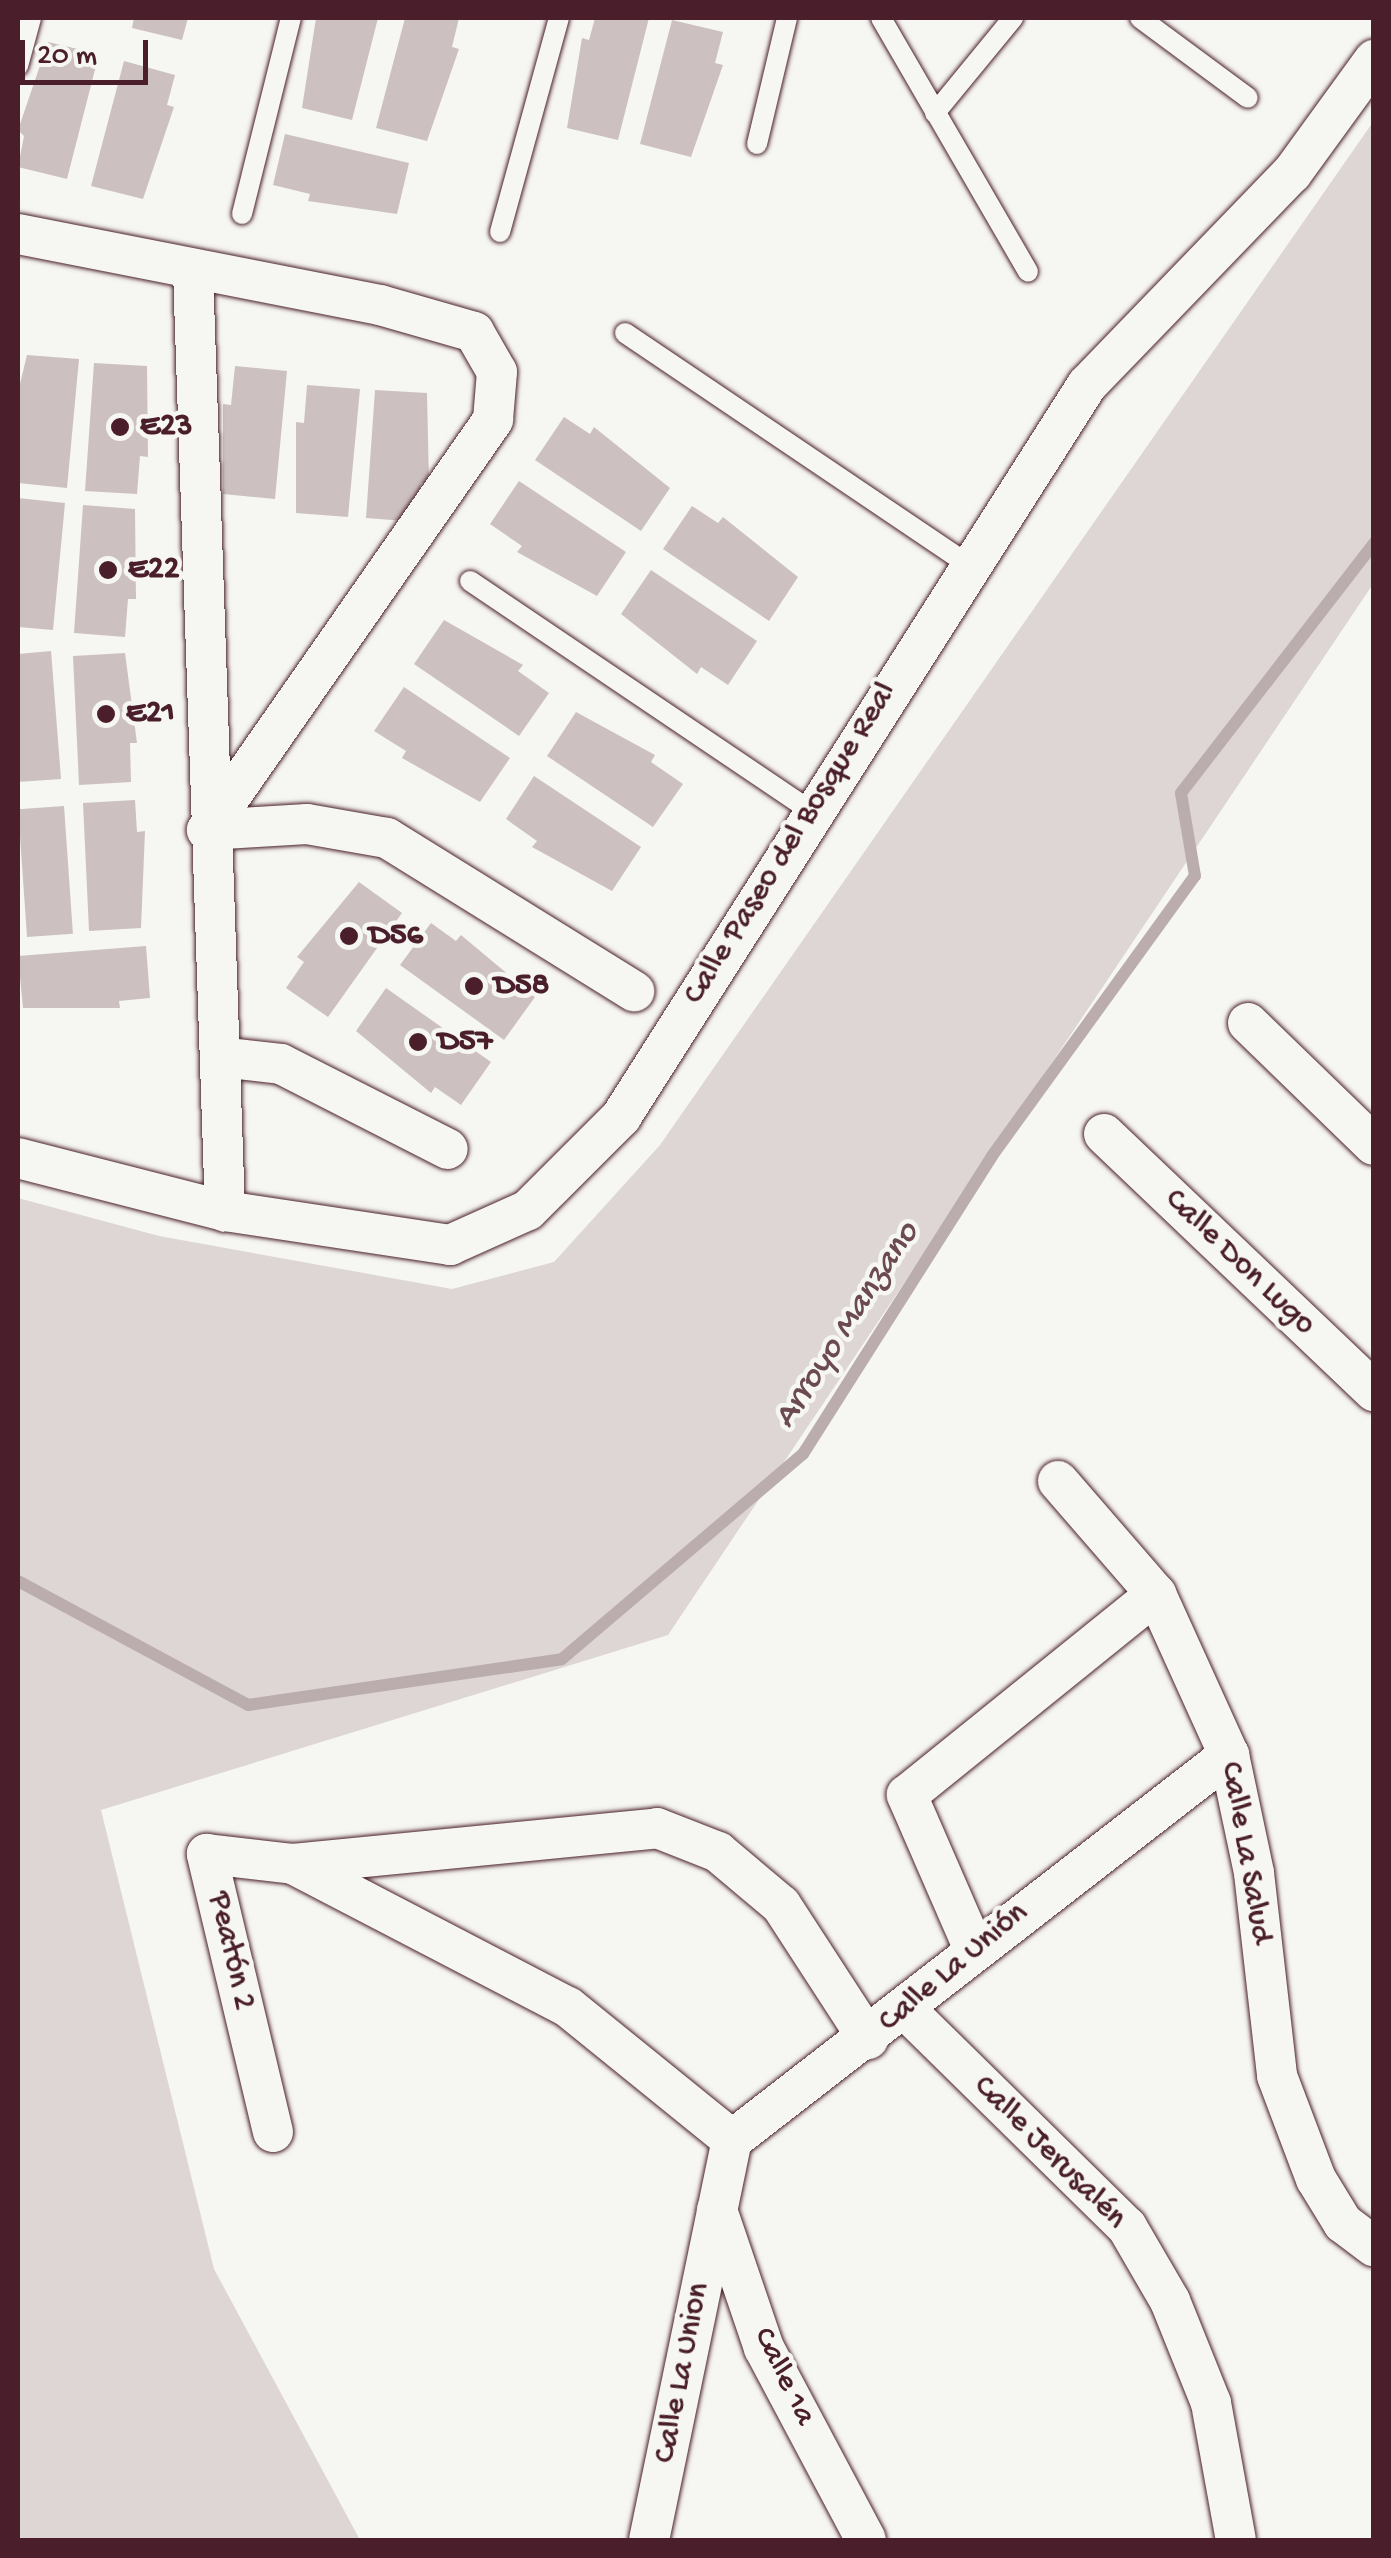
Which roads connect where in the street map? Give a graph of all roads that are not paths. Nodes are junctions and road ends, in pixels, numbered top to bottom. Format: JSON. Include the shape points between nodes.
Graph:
{"nodes":[{"id":1,"x":31,"y":18,"type":"edge"},
{"id":2,"x":291,"y":18,"type":"edge"},
{"id":3,"x":559,"y":18,"type":"edge"},
{"id":4,"x":787,"y":18,"type":"edge"},
{"id":5,"x":881,"y":18,"type":"edge"},
{"id":6,"x":1014,"y":18,"type":"edge"},
{"id":7,"x":1140,"y":18,"type":"edge"},
{"id":8,"x":1374,"y":60,"type":"edge"},
{"id":9,"x":18,"y":66,"type":"edge"},
{"id":10,"x":1248,"y":98,"type":"dead end"},
{"id":11,"x":935,"y":113,"type":"junction"},
{"id":12,"x":756,"y":144,"type":"dead end"},
{"id":13,"x":242,"y":214,"type":"dead end"},
{"id":14,"x":500,"y":232,"type":"dead end"},
{"id":15,"x":18,"y":234,"type":"edge"},
{"id":16,"x":193,"y":271,"type":"junction"},
{"id":17,"x":1028,"y":272,"type":"dead end"},
{"id":18,"x":626,"y":333,"type":"dead end"},
{"id":19,"x":968,"y":564,"type":"junction"},
{"id":20,"x":470,"y":581,"type":"dead end"},
{"id":21,"x":810,"y":811,"type":"junction"},
{"id":22,"x":207,"y":830,"type":"junction"},
{"id":23,"x":634,"y":992,"type":"dead end"},
{"id":24,"x":1248,"y":1023,"type":"dead end"},
{"id":25,"x":220,"y":1057,"type":"junction"},
{"id":26,"x":1104,"y":1134,"type":"dead end"},
{"id":27,"x":1374,"y":1145,"type":"edge"},
{"id":28,"x":448,"y":1149,"type":"dead end"},
{"id":29,"x":18,"y":1158,"type":"edge"},
{"id":30,"x":225,"y":1210,"type":"junction"},
{"id":31,"x":1374,"y":1391,"type":"edge"},
{"id":32,"x":1058,"y":1482,"type":"dead end"},
{"id":33,"x":1156,"y":1594,"type":"junction"},
{"id":34,"x":1229,"y":1755,"type":"junction"},
{"id":35,"x":294,"y":1864,"type":"junction"},
{"id":36,"x":973,"y":1948,"type":"junction"},
{"id":37,"x":906,"y":2009,"type":"junction"},
{"id":38,"x":868,"y":2039,"type":"junction"},
{"id":39,"x":273,"y":2132,"type":"dead end"},
{"id":40,"x":732,"y":2140,"type":"junction"},
{"id":41,"x":716,"y":2206,"type":"junction"},
{"id":42,"x":1374,"y":2246,"type":"edge"},
{"id":43,"x":649,"y":2540,"type":"edge"},
{"id":44,"x":866,"y":2540,"type":"edge"},
{"id":45,"x":1236,"y":2540,"type":"edge"}],
"edges":[{"from":1,"to":9,"type":"lane"},
{"from":2,"to":13,"type":"lane"},
{"from":3,"to":14,"type":"lane"},
{"from":4,"to":12,"type":"lane"},
{"from":5,"to":11,"type":"lane"},
{"from":6,"to":11,"type":"lane"},
{"from":7,"to":10,"type":"lane"},
{"from":8,"to":19,"type":"street","name":"Calle Paseo del Bosque Real","via":[[1292,174],[1087,385]]},
{"from":11,"to":17,"type":"lane"},
{"from":15,"to":16,"type":"street"},
{"from":16,"to":22,"type":"street"},
{"from":16,"to":22,"type":"street","via":[[380,305],[474,332],[497,372],[493,420]]},
{"from":18,"to":19,"type":"lane"},
{"from":19,"to":21,"type":"street","name":"Calle Paseo del Bosque Real"},
{"from":20,"to":21,"type":"lane"},
{"from":21,"to":30,"type":"street","name":"Calle Paseo del Bosque Real","via":[[621,1118],[528,1210],[450,1244]]},
{"from":22,"to":23,"type":"street","via":[[307,824],[388,838]]},
{"from":22,"to":25,"type":"street"},
{"from":24,"to":27,"type":"street"},
{"from":25,"to":28,"type":"street","via":[[281,1064]]},
{"from":25,"to":30,"type":"street"},
{"from":26,"to":31,"type":"street","name":"Calle Don Lugo"},
{"from":29,"to":30,"type":"street","name":"Calle Paseo del Bosque Real"},
{"from":32,"to":33,"type":"street","name":"Calle La Salud"},
{"from":33,"to":34,"type":"street","name":"Calle La Salud"},
{"from":33,"to":36,"type":"street","via":[[907,1795]]},
{"from":34,"to":36,"type":"street","name":"Calle La Unión"},
{"from":34,"to":42,"type":"street","name":"Calle La Salud","via":[[1254,1873],[1278,2076],[1316,2179],[1343,2223]]},
{"from":35,"to":38,"type":"street","via":[[658,1828],[718,1852],[781,1905]]},
{"from":35,"to":39,"type":"street","name":"Peatón 2","via":[[207,1854]]},
{"from":35,"to":40,"type":"street","via":[[568,2006]]},
{"from":36,"to":37,"type":"street","name":"Calle La Unión"},
{"from":37,"to":38,"type":"street","name":"Calle La Unión"},
{"from":37,"to":45,"type":"street","name":"Calle Jerusalén","via":[[1126,2227],[1170,2301],[1212,2403]]},
{"from":38,"to":40,"type":"street","name":"Calle La Unión"},
{"from":40,"to":41,"type":"street"},
{"from":41,"to":43,"type":"street","name":"Calle La Union"},
{"from":41,"to":44,"type":"street","name":"Calle 1a","via":[[764,2348]]}]}
